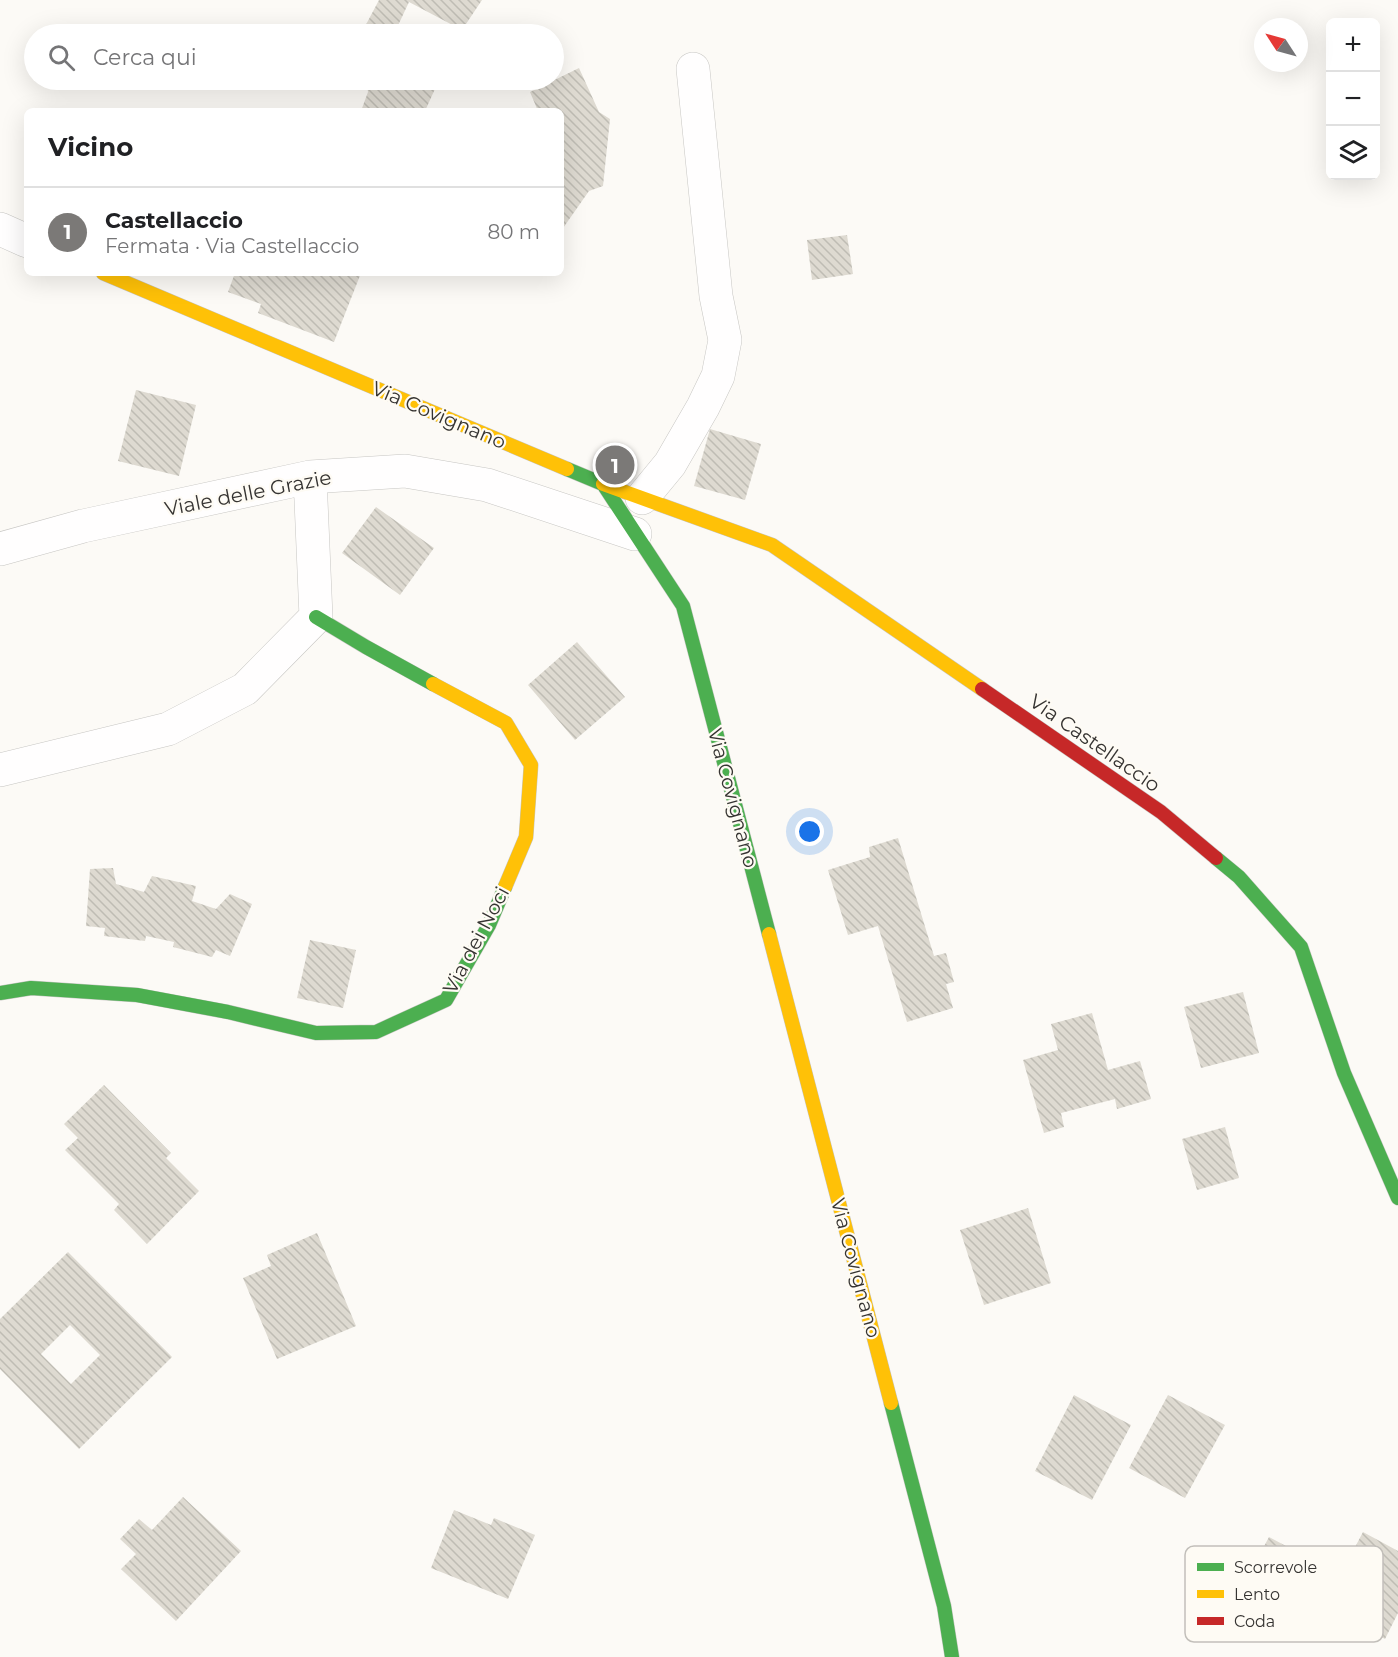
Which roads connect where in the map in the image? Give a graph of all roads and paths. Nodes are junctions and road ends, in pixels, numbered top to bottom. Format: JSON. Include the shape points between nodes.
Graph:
{"nodes":[{"id":1,"x":693,"y":69,"type":"dead end"},
{"id":2,"x":0,"y":229,"type":"edge"},
{"id":3,"x":24,"y":240,"type":"edge"},
{"id":4,"x":110,"y":276,"type":"edge"},
{"id":5,"x":310,"y":477,"type":"junction"},
{"id":6,"x":603,"y":484,"type":"junction"},
{"id":7,"x":642,"y":498,"type":"junction"},
{"id":8,"x":635,"y":534,"type":"junction"},
{"id":9,"x":0,"y":549,"type":"edge"},
{"id":10,"x":316,"y":617,"type":"junction"},
{"id":11,"x":0,"y":770,"type":"edge"},
{"id":12,"x":0,"y":993,"type":"edge"},
{"id":13,"x":1398,"y":1198,"type":"edge"},
{"id":14,"x":952,"y":1657,"type":"edge"}],
"edges":[{"from":1,"to":7,"type":"street","via":[[724,340],[718,376],[703,407],[670,464]]},
{"from":2,"to":3,"type":"street"},
{"from":4,"to":6,"type":"street","name":"Via Covignano"},
{"from":5,"to":8,"type":"street","name":"Viale delle Grazie","via":[[405,471],[487,485]]},
{"from":5,"to":9,"type":"street","name":"Viale delle Grazie","via":[[83,526]]},
{"from":5,"to":10,"type":"street"},
{"from":6,"to":7,"type":"street","name":"Via Castellaccio"},
{"from":6,"to":8,"type":"street","name":"Via Covignano"},
{"from":7,"to":13,"type":"street","name":"Via Castellaccio","via":[[772,545],[1161,812],[1239,877],[1301,947],[1344,1074]]},
{"from":8,"to":14,"type":"street","name":"Via Covignano","via":[[683,606],[944,1606]]},
{"from":10,"to":11,"type":"street","via":[[245,689],[168,729]]},
{"from":10,"to":12,"type":"street","name":"Via dei Noci","via":[[506,723],[531,765],[526,837],[489,925],[446,1000],[376,1032],[316,1033],[137,995],[31,988]]}]}
